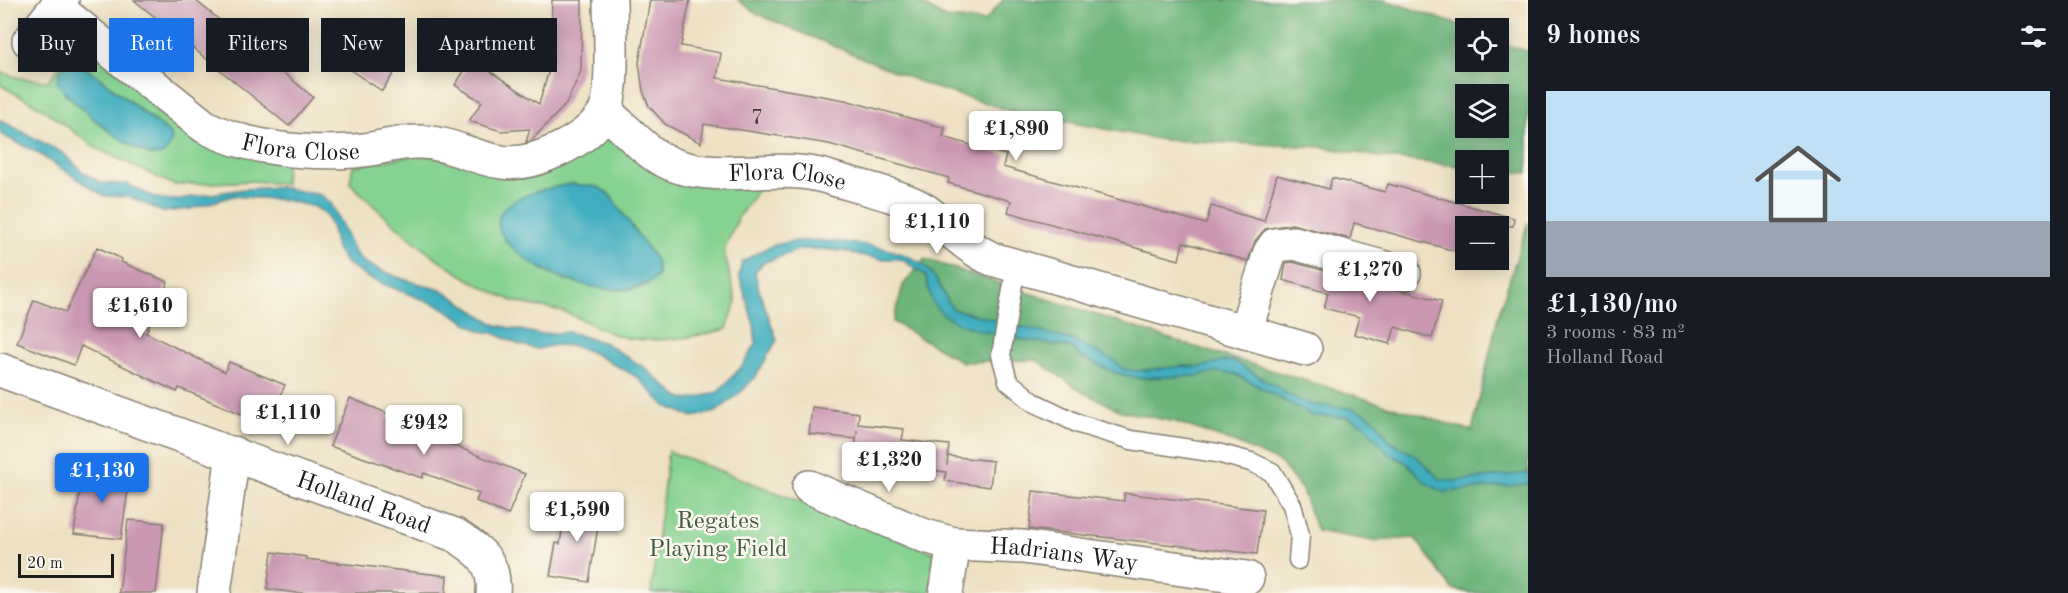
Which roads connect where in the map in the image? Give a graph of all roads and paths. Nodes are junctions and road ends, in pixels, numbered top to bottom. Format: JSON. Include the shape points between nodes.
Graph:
{"nodes":[{"id":1,"x":610,"y":0,"type":"edge"},
{"id":2,"x":59,"y":4,"type":"edge"},
{"id":3,"x":48,"y":18,"type":"edge"},
{"id":4,"x":605,"y":112,"type":"junction"},
{"id":5,"x":1016,"y":266,"type":"junction"},
{"id":6,"x":1404,"y":273,"type":"dead end"},
{"id":7,"x":1245,"y":332,"type":"junction"},
{"id":8,"x":1305,"y":349,"type":"dead end"},
{"id":9,"x":0,"y":370,"type":"edge"},
{"id":10,"x":233,"y":453,"type":"junction"},
{"id":11,"x":809,"y":487,"type":"dead end"},
{"id":12,"x":954,"y":544,"type":"junction"},
{"id":13,"x":1298,"y":560,"type":"dead end"},
{"id":14,"x":1247,"y":578,"type":"dead end"},
{"id":15,"x":214,"y":593,"type":"edge"},
{"id":16,"x":493,"y":593,"type":"edge"},
{"id":17,"x":946,"y":593,"type":"edge"}],
"edges":[{"from":1,"to":4,"type":"street","via":[[610,90]]},
{"from":2,"to":3,"type":"street","name":"Flora Close"},
{"from":2,"to":4,"type":"street","name":"Flora Close","via":[[204,126],[245,144],[356,151],[388,144],[435,142],[487,159],[518,162],[564,147]]},
{"from":4,"to":5,"type":"street","name":"Flora Close","via":[[660,158],[678,166],[824,176],[911,204],[973,250]]},
{"from":5,"to":7,"type":"street","name":"Flora Close"},
{"from":5,"to":13,"type":"lane","via":[[1001,355],[1008,381],[1033,402],[1079,424],[1131,440],[1217,453],[1272,472],[1292,505],[1300,535]]},
{"from":6,"to":7,"type":"street","via":[[1294,243],[1275,245],[1269,252]]},
{"from":7,"to":8,"type":"street","name":"Flora Close"},
{"from":9,"to":10,"type":"street","name":"Holland Road"},
{"from":10,"to":15,"type":"street"},
{"from":10,"to":16,"type":"street","name":"Holland Road","via":[[455,535],[481,552],[495,578]]},
{"from":11,"to":12,"type":"street","name":"Hadrians Way","via":[[925,536]]},
{"from":12,"to":14,"type":"street","name":"Hadrians Way","via":[[1023,547]]},
{"from":12,"to":17,"type":"street"}]}
